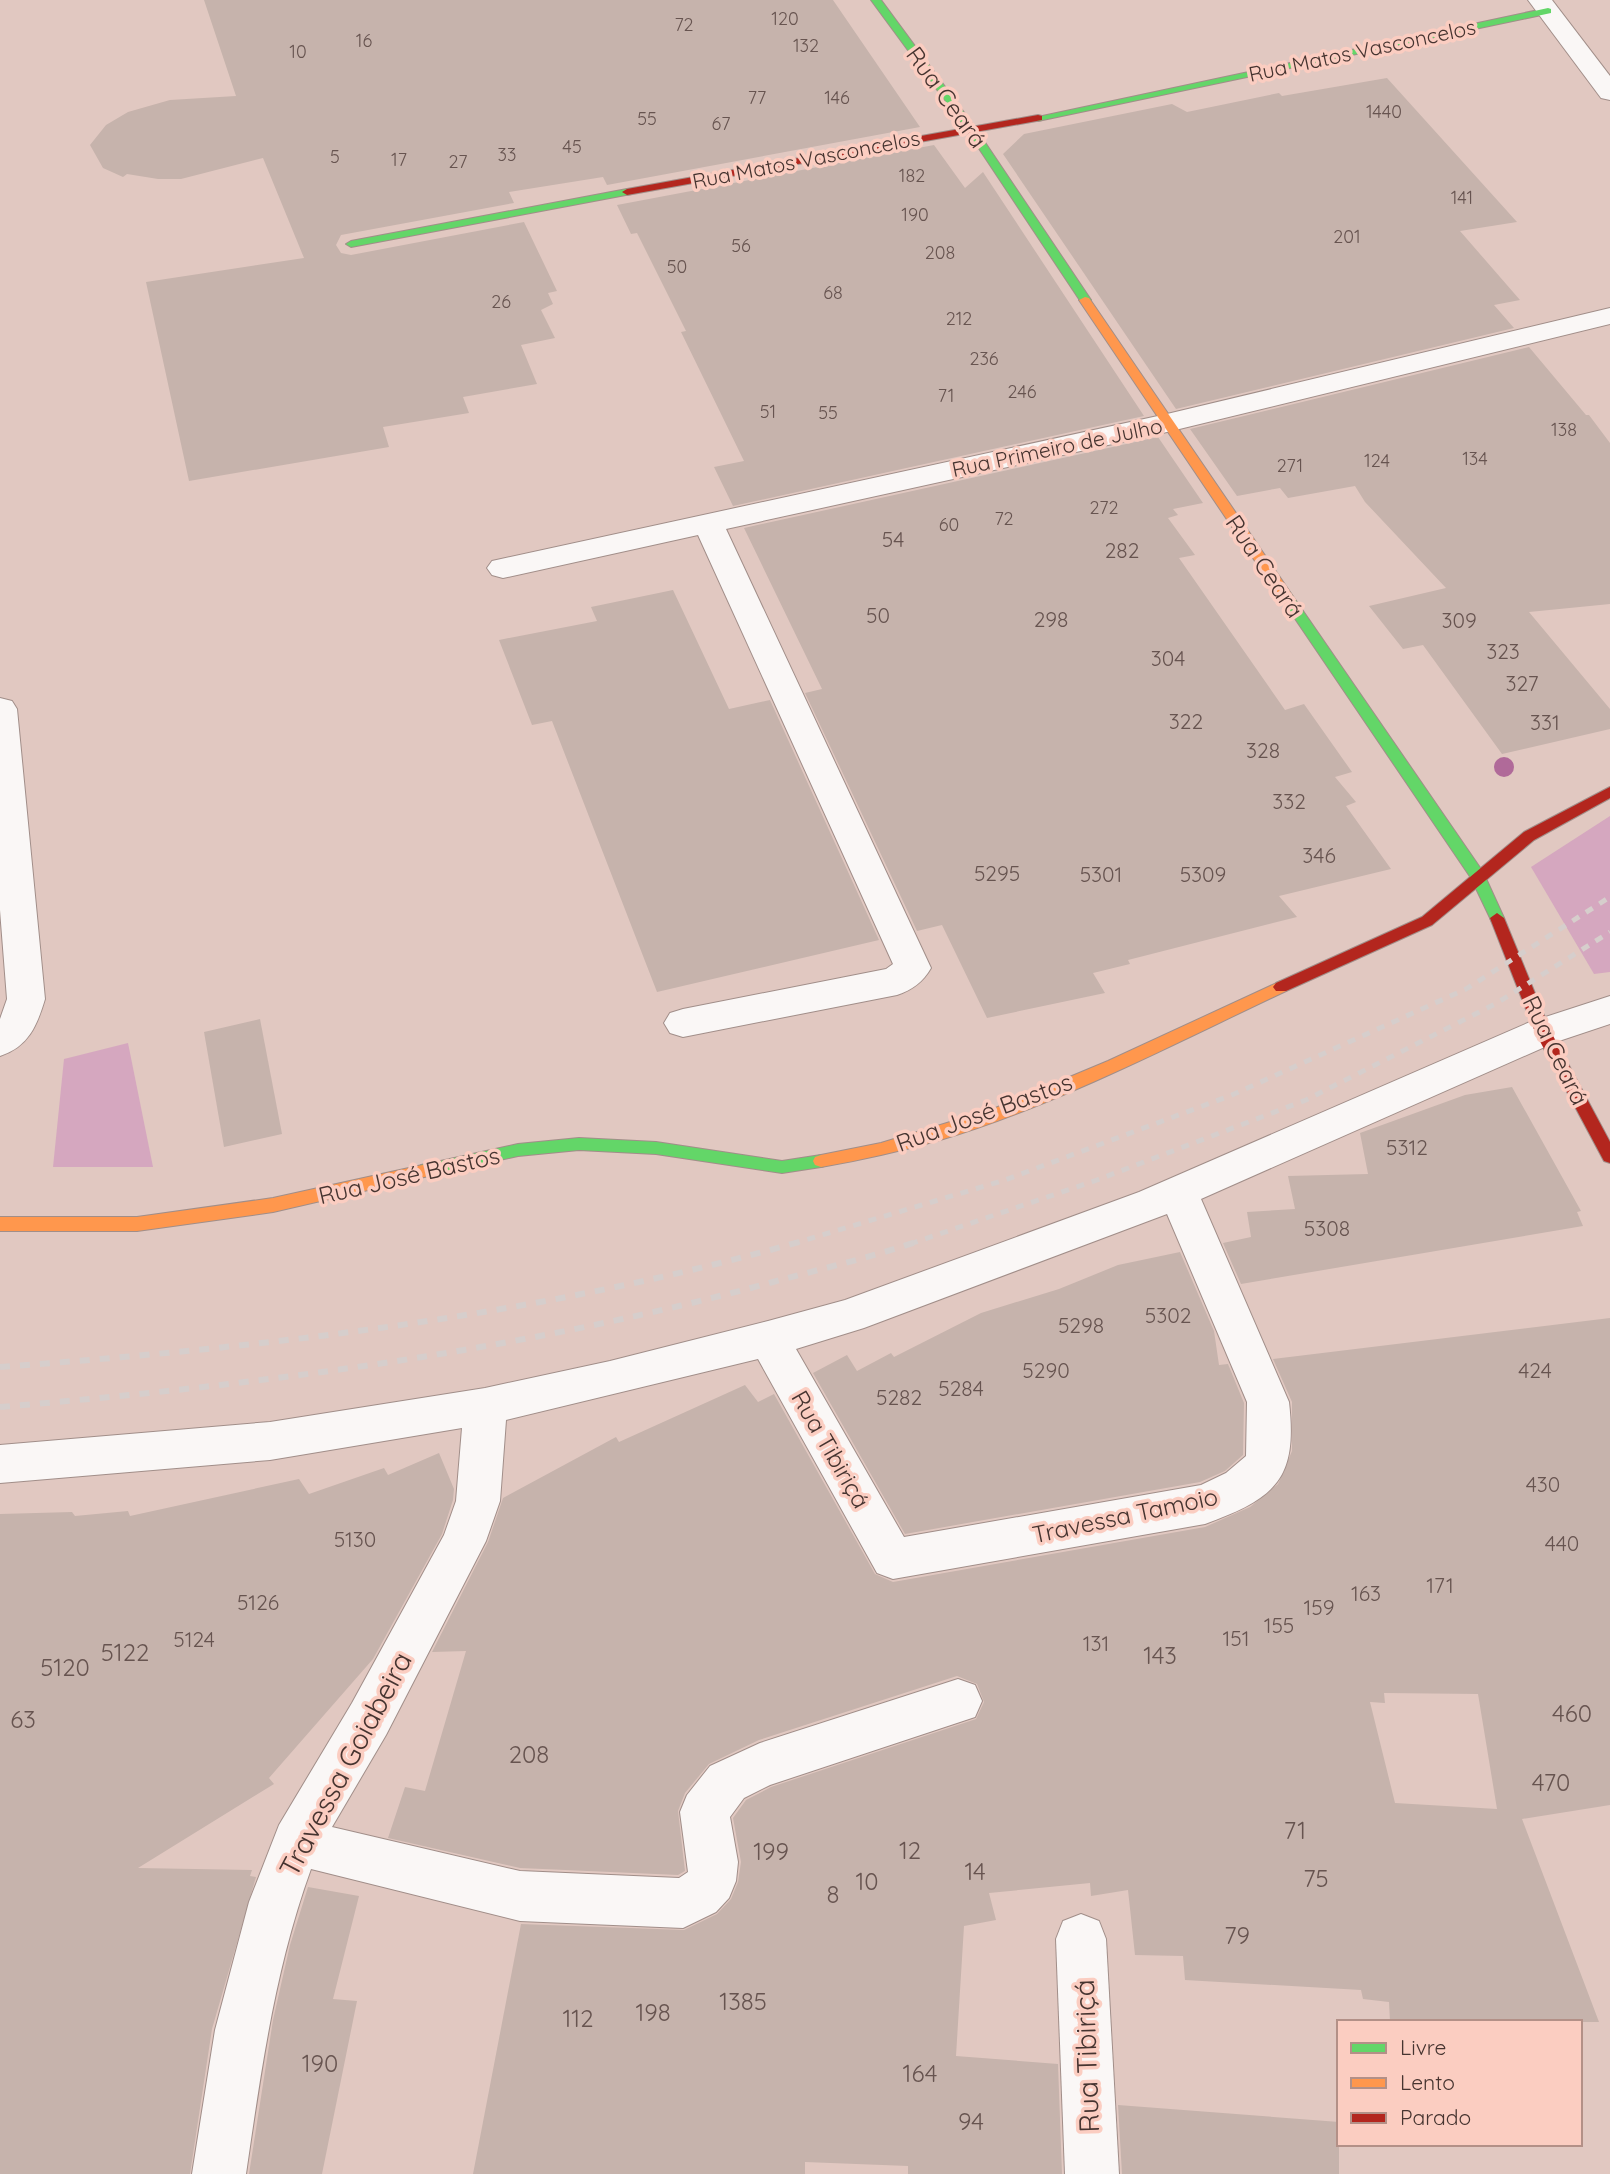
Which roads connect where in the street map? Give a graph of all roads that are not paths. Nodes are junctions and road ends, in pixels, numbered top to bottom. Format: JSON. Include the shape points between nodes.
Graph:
{"nodes":[{"id":1,"x":876,"y":0,"type":"edge"},
{"id":2,"x":1544,"y":5,"type":"edge"},
{"id":3,"x":1610,"y":93,"type":"edge"},
{"id":4,"x":970,"y":128,"type":"junction"},
{"id":5,"x":351,"y":244,"type":"dead end"},
{"id":6,"x":1610,"y":316,"type":"edge"},
{"id":7,"x":1167,"y":423,"type":"junction"},
{"id":8,"x":708,"y":523,"type":"junction"},
{"id":9,"x":503,"y":568,"type":"dead end"},
{"id":10,"x":0,"y":709,"type":"edge"},
{"id":11,"x":1610,"y":792,"type":"edge"},
{"id":12,"x":1478,"y":876,"type":"junction"},
{"id":13,"x":1610,"y":1010,"type":"edge"},
{"id":14,"x":682,"y":1024,"type":"dead end"},
{"id":15,"x":1543,"y":1032,"type":"junction"},
{"id":16,"x":0,"y":1042,"type":"edge"},
{"id":17,"x":1610,"y":1157,"type":"edge"},
{"id":18,"x":1178,"y":1193,"type":"junction"},
{"id":19,"x":0,"y":1224,"type":"edge"},
{"id":20,"x":768,"y":1339,"type":"junction"},
{"id":21,"x":485,"y":1405,"type":"junction"},
{"id":22,"x":0,"y":1464,"type":"edge"},
{"id":23,"x":893,"y":1559,"type":"joint"},
{"id":24,"x":958,"y":1701,"type":"dead end"},
{"id":25,"x":296,"y":1842,"type":"junction"},
{"id":26,"x":1081,"y":1939,"type":"dead end"},
{"id":27,"x":219,"y":2174,"type":"edge"},
{"id":28,"x":1091,"y":2174,"type":"edge"}],
"edges":[{"from":1,"to":4,"type":"street","name":"Rua Ceará"},
{"from":2,"to":3,"type":"street"},
{"from":2,"to":4,"type":"street","name":"Rua Matos Vasconcelos","via":[[1044,117]]},
{"from":4,"to":5,"type":"street","name":"Rua Matos Vasconcelos"},
{"from":4,"to":7,"type":"street","name":"Rua Ceará"},
{"from":6,"to":7,"type":"street","name":"Rua Primeiro de Julho"},
{"from":7,"to":8,"type":"street","name":"Rua Primeiro de Julho"},
{"from":7,"to":12,"type":"street","name":"Rua Ceará"},
{"from":8,"to":9,"type":"street","name":"Rua Primeiro de Julho"},
{"from":8,"to":14,"type":"street","via":[[913,968],[897,981]]},
{"from":10,"to":16,"type":"street","via":[[26,999],[19,1024]]},
{"from":11,"to":12,"type":"street","name":"Rua José Bastos","via":[[1529,836]]},
{"from":12,"to":15,"type":"street","name":"Rua Ceará"},
{"from":12,"to":19,"type":"street","name":"Rua José Bastos","via":[[1427,921],[1360,953],[1047,1093],[939,1134],[850,1157],[782,1167],[656,1148],[579,1144],[518,1150],[273,1205],[137,1224]]},
{"from":13,"to":15,"type":"street"},
{"from":15,"to":17,"type":"street","name":"Rua Ceará"},
{"from":15,"to":18,"type":"street"},
{"from":18,"to":20,"type":"street","via":[[849,1316]]},
{"from":18,"to":23,"type":"street","name":"Travessa Tamoio","via":[[1268,1402],[1272,1455],[1260,1472],[1242,1489],[1205,1504]]},
{"from":20,"to":21,"type":"street"},
{"from":20,"to":23,"type":"street","name":"Rua Tibiriçá"},
{"from":21,"to":22,"type":"street","via":[[270,1441]]},
{"from":21,"to":25,"type":"street","name":"Travessa Goiabeira","via":[[478,1501],[464,1541],[369,1719]]},
{"from":24,"to":25,"type":"street","via":[[760,1766],[727,1782],[704,1812],[713,1854],[711,1881],[683,1903],[520,1896]]},
{"from":25,"to":27,"type":"street","name":"Travessa Goiabeira","via":[[274,1902],[241,2030]]},
{"from":26,"to":28,"type":"street","name":"Rua Tibiriçá"}]}
